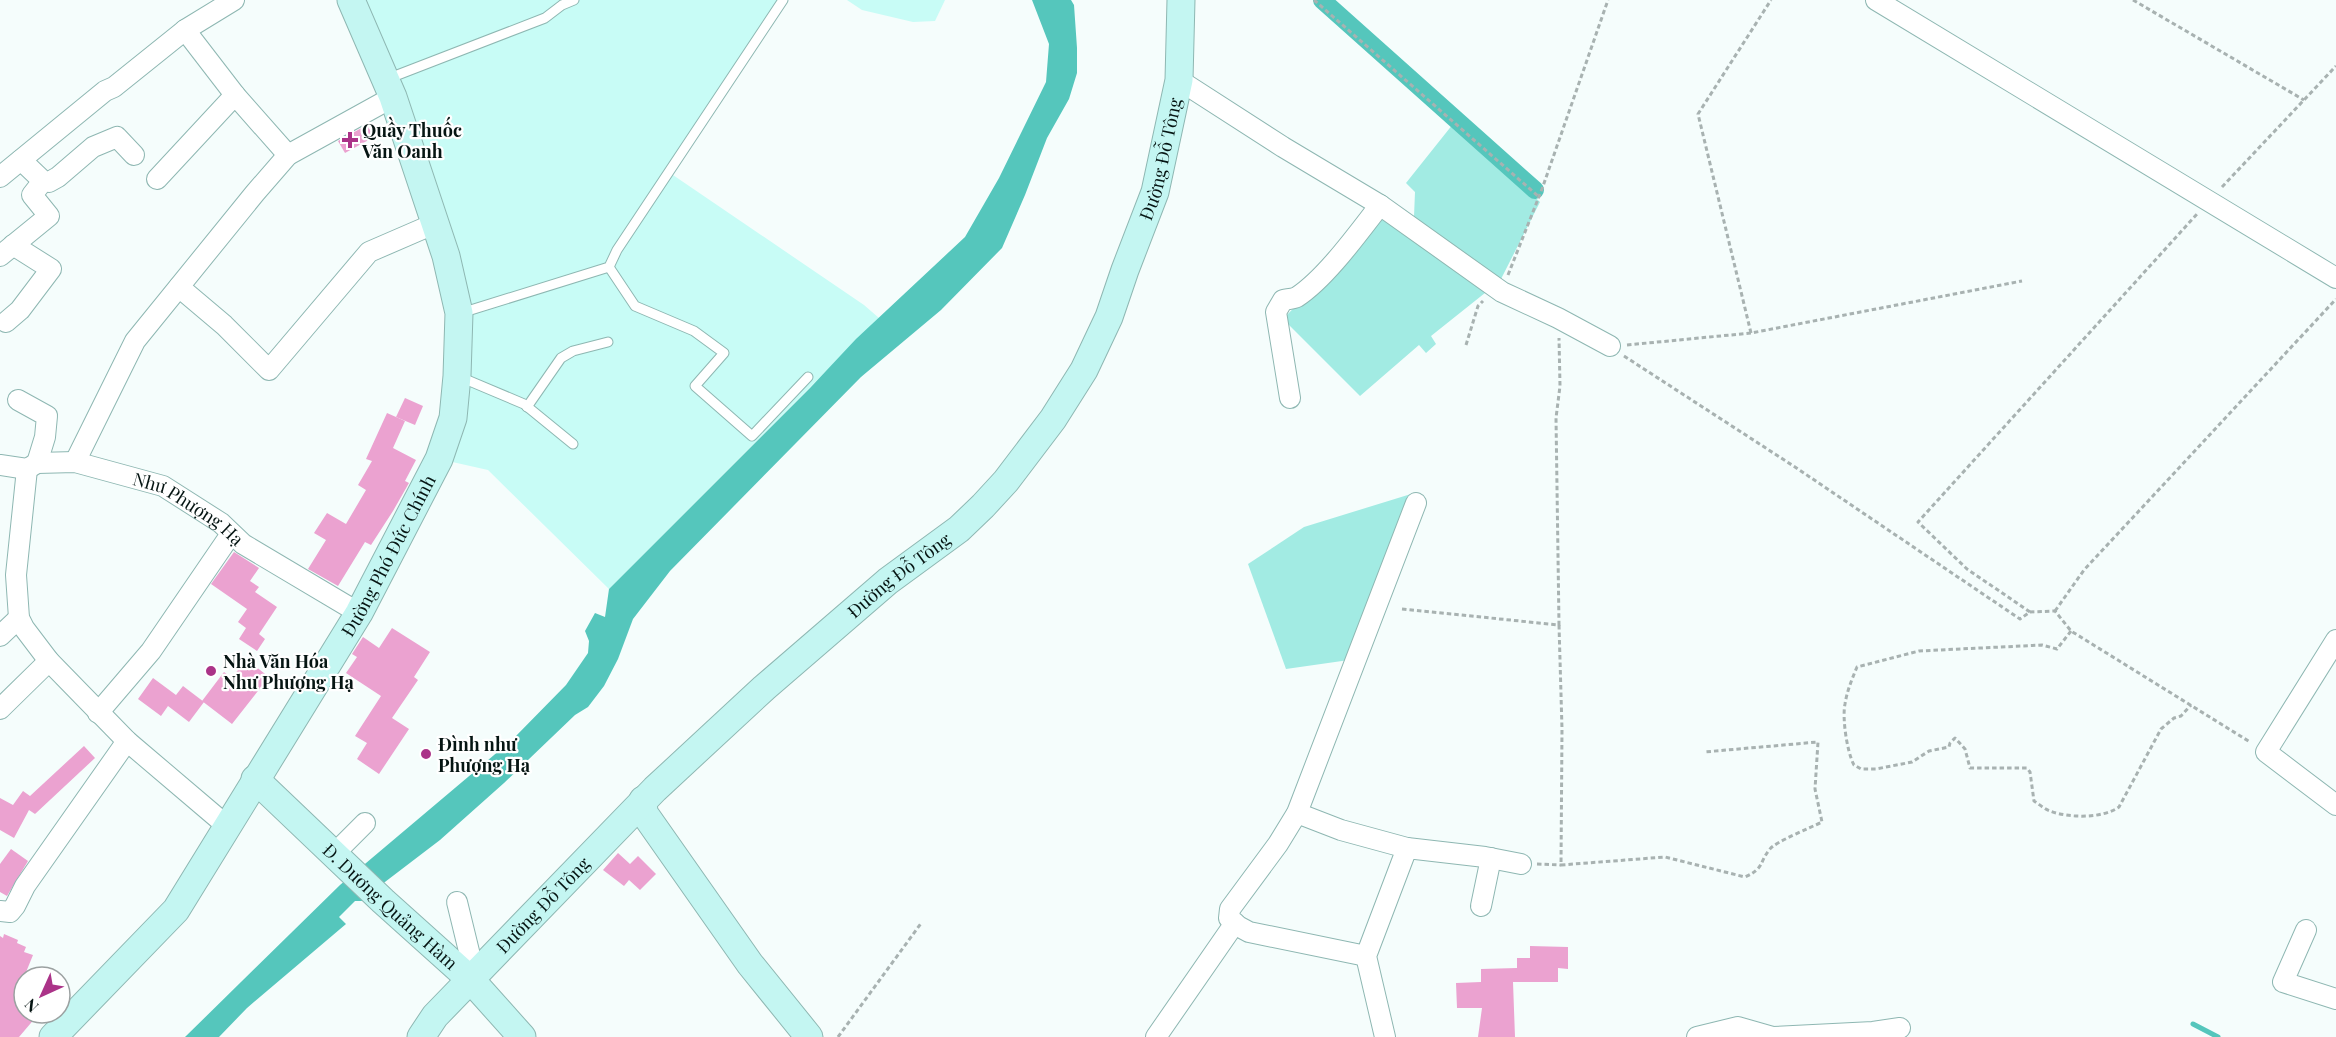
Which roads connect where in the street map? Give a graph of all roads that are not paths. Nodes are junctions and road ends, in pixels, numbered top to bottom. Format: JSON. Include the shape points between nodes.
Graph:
{"nodes":[{"id":1,"x":234,"y":0,"type":"edge"},
{"id":2,"x":351,"y":0,"type":"edge"},
{"id":3,"x":574,"y":0,"type":"edge"},
{"id":4,"x":783,"y":0,"type":"edge"},
{"id":5,"x":1181,"y":0,"type":"edge"},
{"id":6,"x":1876,"y":0,"type":"edge"},
{"id":7,"x":185,"y":30,"type":"junction"},
{"id":8,"x":1179,"y":80,"type":"junction"},
{"id":9,"x":389,"y":88,"type":"junction"},
{"id":10,"x":235,"y":95,"type":"junction"},
{"id":11,"x":134,"y":155,"type":"dead end"},
{"id":12,"x":288,"y":155,"type":"junction"},
{"id":13,"x":21,"y":160,"type":"junction"},
{"id":14,"x":0,"y":177,"type":"edge"},
{"id":15,"x":157,"y":179,"type":"dead end"},
{"id":16,"x":43,"y":181,"type":"junction"},
{"id":17,"x":1380,"y":205,"type":"junction"},
{"id":18,"x":436,"y":224,"type":"junction"},
{"id":19,"x":6,"y":250,"type":"edge"},
{"id":20,"x":609,"y":267,"type":"junction"},
{"id":21,"x":2336,"y":278,"type":"edge"},
{"id":22,"x":179,"y":287,"type":"junction"},
{"id":23,"x":459,"y":313,"type":"junction"},
{"id":24,"x":6,"y":322,"type":"dead end"},
{"id":25,"x":608,"y":342,"type":"dead end"},
{"id":26,"x":1610,"y":346,"type":"road end"},
{"id":27,"x":457,"y":376,"type":"junction"},
{"id":28,"x":808,"y":377,"type":"dead end"},
{"id":29,"x":1290,"y":398,"type":"dead end"},
{"id":30,"x":18,"y":400,"type":"dead end"},
{"id":31,"x":527,"y":406,"type":"junction"},
{"id":32,"x":573,"y":444,"type":"dead end"},
{"id":33,"x":75,"y":462,"type":"junction"},
{"id":34,"x":0,"y":465,"type":"edge"},
{"id":35,"x":32,"y":466,"type":"junction"},
{"id":36,"x":1416,"y":503,"type":"dead end"},
{"id":37,"x":231,"y":534,"type":"junction"},
{"id":38,"x":0,"y":563,"type":"edge"},
{"id":39,"x":16,"y":575,"type":"junction"},
{"id":40,"x":359,"y":613,"type":"junction"},
{"id":41,"x":19,"y":618,"type":"junction"},
{"id":42,"x":0,"y":636,"type":"edge"},
{"id":43,"x":2336,"y":640,"type":"edge"},
{"id":44,"x":49,"y":661,"type":"junction"},
{"id":45,"x":0,"y":709,"type":"edge"},
{"id":46,"x":98,"y":712,"type":"junction"},
{"id":47,"x":127,"y":741,"type":"junction"},
{"id":48,"x":255,"y":779,"type":"junction"},
{"id":49,"x":643,"y":800,"type":"junction"},
{"id":50,"x":2336,"y":805,"type":"edge"},
{"id":51,"x":1297,"y":813,"type":"junction"},
{"id":52,"x":365,"y":823,"type":"dead end"},
{"id":53,"x":227,"y":826,"type":"junction"},
{"id":54,"x":1407,"y":848,"type":"junction"},
{"id":55,"x":338,"y":856,"type":"junction"},
{"id":56,"x":1491,"y":858,"type":"junction"},
{"id":57,"x":1521,"y":864,"type":"dead end"},
{"id":58,"x":457,"y":902,"type":"dead end"},
{"id":59,"x":1481,"y":906,"type":"dead end"},
{"id":60,"x":0,"y":911,"type":"edge"},
{"id":61,"x":1234,"y":923,"type":"junction"},
{"id":62,"x":2306,"y":930,"type":"dead end"},
{"id":63,"x":1366,"y":956,"type":"junction"},
{"id":64,"x":473,"y":978,"type":"junction"},
{"id":65,"x":2336,"y":999,"type":"edge"},
{"id":66,"x":1900,"y":1028,"type":"dead end"},
{"id":67,"x":53,"y":1037,"type":"edge"},
{"id":68,"x":420,"y":1037,"type":"edge"},
{"id":69,"x":522,"y":1037,"type":"edge"},
{"id":70,"x":809,"y":1037,"type":"edge"},
{"id":71,"x":1156,"y":1037,"type":"edge"},
{"id":72,"x":1385,"y":1037,"type":"edge"},
{"id":73,"x":1697,"y":1037,"type":"edge"}],
"edges":[{"from":1,"to":7,"type":"street"},
{"from":2,"to":9,"type":"main road","name":"Đường Phó Đức Chính"},
{"from":3,"to":9,"type":"lane","via":[[545,18]]},
{"from":4,"to":20,"type":"lane"},
{"from":5,"to":8,"type":"main road","name":"Đường Đỗ Tông"},
{"from":6,"to":21,"type":"street"},
{"from":7,"to":10,"type":"street"},
{"from":7,"to":13,"type":"street"},
{"from":8,"to":17,"type":"street"},
{"from":8,"to":49,"type":"main road","name":"Đường Đỗ Tông","via":[[1155,192],[1109,317],[1084,370],[1053,419],[1006,481],[958,529],[888,581]]},
{"from":9,"to":12,"type":"street"},
{"from":9,"to":18,"type":"main road","name":"Đường Phó Đức Chính"},
{"from":10,"to":12,"type":"street"},
{"from":10,"to":15,"type":"street"},
{"from":11,"to":16,"type":"street","via":[[117,136],[93,147],[58,177]]},
{"from":12,"to":22,"type":"street"},
{"from":13,"to":14,"type":"street"},
{"from":13,"to":16,"type":"street"},
{"from":16,"to":19,"type":"street","via":[[32,195],[49,216]]},
{"from":17,"to":26,"type":"street","via":[[1502,292]]},
{"from":17,"to":29,"type":"street","via":[[1319,277],[1295,298],[1276,299]]},
{"from":18,"to":22,"type":"street","via":[[369,252],[269,370]]},
{"from":18,"to":23,"type":"main road","name":"Đường Phó Đức Chính"},
{"from":19,"to":24,"type":"street","via":[[51,269]]},
{"from":20,"to":23,"type":"lane"},
{"from":20,"to":28,"type":"lane","via":[[634,306],[694,331],[724,353],[695,386],[752,436]]},
{"from":22,"to":33,"type":"street","via":[[135,340]]},
{"from":23,"to":27,"type":"main road","name":"Đường Phó Đức Chính"},
{"from":25,"to":31,"type":"lane","via":[[561,358]]},
{"from":27,"to":31,"type":"lane"},
{"from":27,"to":40,"type":"main road","name":"Đường Phó Đức Chính","via":[[453,418],[439,459]]},
{"from":30,"to":35,"type":"street","via":[[47,416],[45,437]]},
{"from":31,"to":32,"type":"lane"},
{"from":33,"to":35,"type":"street","name":"Như Phượng Hạ"},
{"from":33,"to":37,"type":"street","name":"Như Phượng Hạ","via":[[163,486],[221,523]]},
{"from":34,"to":35,"type":"street","name":"Như Phượng Hạ"},
{"from":35,"to":39,"type":"street"},
{"from":36,"to":51,"type":"street"},
{"from":37,"to":40,"type":"street","name":"Như Phượng Hạ"},
{"from":37,"to":46,"type":"street","via":[[151,651]]},
{"from":38,"to":39,"type":"street"},
{"from":39,"to":41,"type":"street"},
{"from":40,"to":48,"type":"main road","name":"Đường Phó Đức Chính"},
{"from":41,"to":42,"type":"street"},
{"from":41,"to":44,"type":"street"},
{"from":43,"to":50,"type":"street","via":[[2266,752]]},
{"from":44,"to":45,"type":"street"},
{"from":44,"to":46,"type":"street"},
{"from":46,"to":47,"type":"street"},
{"from":47,"to":53,"type":"street"},
{"from":47,"to":60,"type":"street","via":[[15,906],[10,912]]},
{"from":48,"to":53,"type":"main road","name":"Đường Phó Đức Chính"},
{"from":48,"to":55,"type":"main road","name":"Đ. Dương Quảng Hàm"},
{"from":49,"to":64,"type":"main road","name":"Đường Đỗ Tông"},
{"from":49,"to":70,"type":"main road","via":[[644,813],[701,896]]},
{"from":51,"to":54,"type":"street"},
{"from":51,"to":61,"type":"street","via":[[1230,909],[1229,918]]},
{"from":52,"to":55,"type":"street"},
{"from":53,"to":67,"type":"main road","name":"Đường Phó Đức Chính","via":[[176,910]]},
{"from":54,"to":56,"type":"street"},
{"from":54,"to":63,"type":"street"},
{"from":55,"to":64,"type":"main road","name":"Đ. Dương Quảng Hàm","via":[[383,901]]},
{"from":56,"to":57,"type":"street"},
{"from":56,"to":59,"type":"street"},
{"from":58,"to":64,"type":"street"},
{"from":61,"to":63,"type":"street","via":[[1249,932]]},
{"from":61,"to":71,"type":"street"},
{"from":62,"to":65,"type":"street","via":[[2283,982]]},
{"from":63,"to":72,"type":"street"},
{"from":64,"to":68,"type":"main road","name":"Đường Đỗ Tông"},
{"from":64,"to":69,"type":"main road","name":"Đ. Dương Quảng Hàm"},
{"from":66,"to":73,"type":"street","via":[[1773,1037],[1738,1027]]}]}
